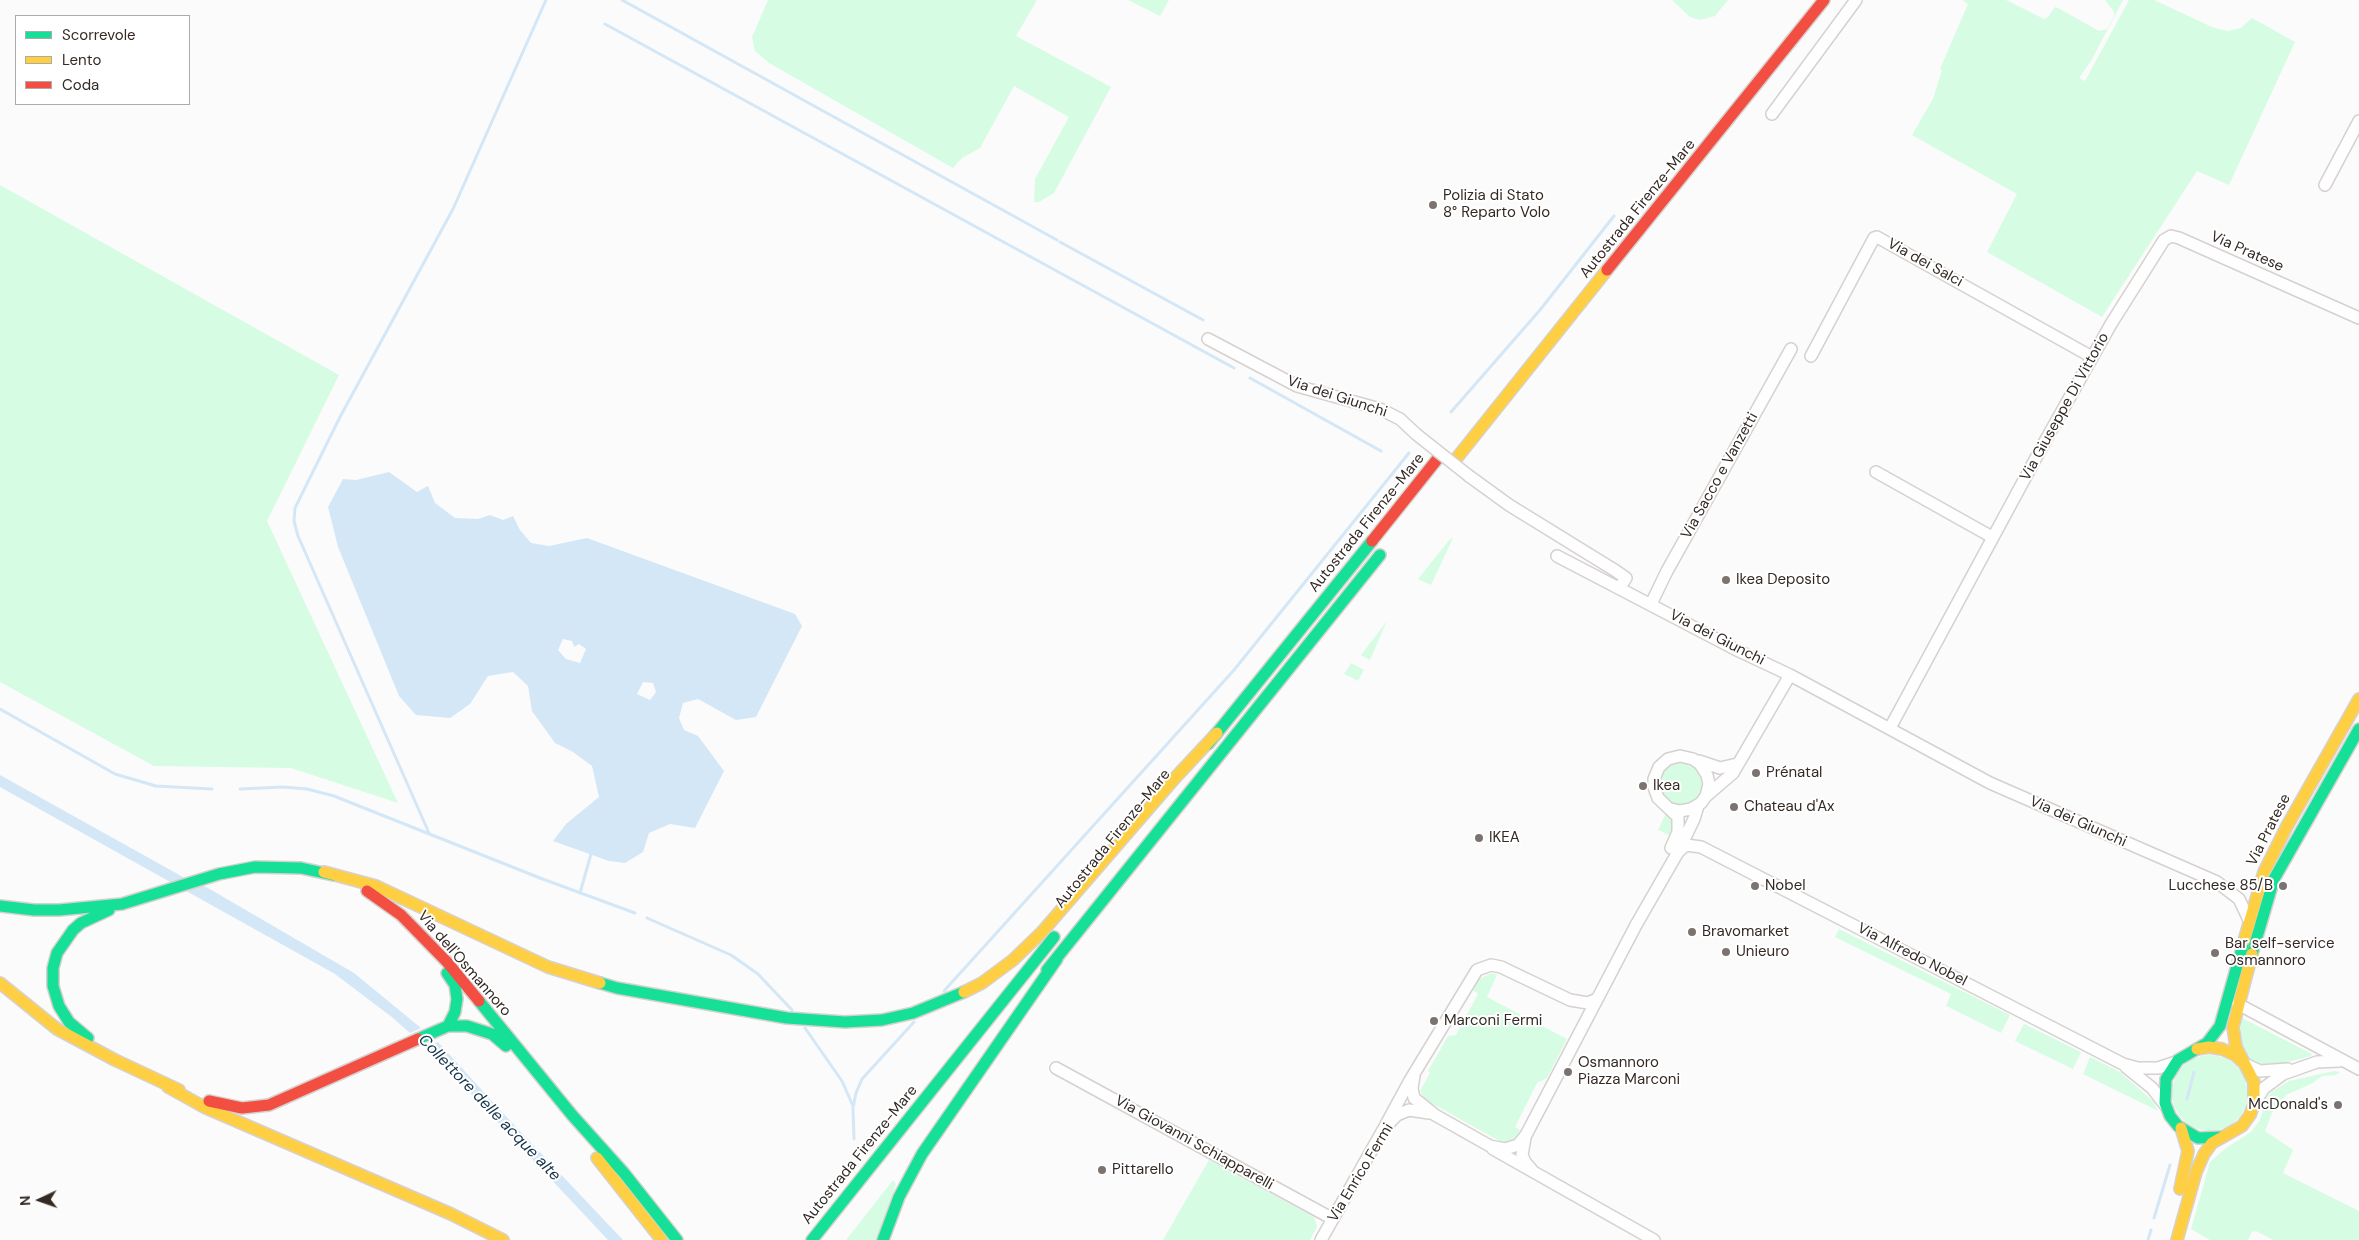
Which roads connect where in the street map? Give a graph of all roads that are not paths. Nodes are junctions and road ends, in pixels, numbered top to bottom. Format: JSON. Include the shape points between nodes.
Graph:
{"nodes":[{"id":1,"x":1824,"y":0,"type":"edge"},
{"id":2,"x":1856,"y":0,"type":"edge"},
{"id":3,"x":1772,"y":114,"type":"dead end"},
{"id":4,"x":2359,"y":121,"type":"edge"},
{"id":5,"x":2325,"y":185,"type":"dead end"},
{"id":6,"x":2140,"y":278,"type":"joint"},
{"id":7,"x":2359,"y":318,"type":"edge"},
{"id":8,"x":1208,"y":339,"type":"dead end"},
{"id":9,"x":1791,"y":350,"type":"dead end"},
{"id":10,"x":1811,"y":356,"type":"dead end"},
{"id":11,"x":2092,"y":356,"type":"junction"},
{"id":12,"x":1445,"y":450,"type":"dead end"},
{"id":13,"x":1456,"y":459,"type":"dead end"},
{"id":14,"x":1876,"y":472,"type":"dead end"},
{"id":15,"x":1992,"y":537,"type":"junction"},
{"id":16,"x":1386,"y":547,"type":"dead end"},
{"id":17,"x":1556,"y":556,"type":"dead end"},
{"id":18,"x":1619,"y":588,"type":"junction"},
{"id":19,"x":1651,"y":604,"type":"junction"},
{"id":20,"x":1790,"y":675,"type":"junction"},
{"id":21,"x":2359,"y":699,"type":"edge"},
{"id":22,"x":2346,"y":722,"type":"junction"},
{"id":23,"x":1890,"y":728,"type":"junction"},
{"id":24,"x":2359,"y":729,"type":"edge"},
{"id":25,"x":1216,"y":733,"type":"junction"},
{"id":26,"x":1691,"y":758,"type":"junction"},
{"id":27,"x":1737,"y":764,"type":"junction"},
{"id":28,"x":2314,"y":777,"type":"junction"},
{"id":29,"x":2327,"y":784,"type":"junction"},
{"id":30,"x":1701,"y":801,"type":"junction"},
{"id":31,"x":1671,"y":809,"type":"junction"},
{"id":32,"x":1694,"y":819,"type":"junction"},
{"id":33,"x":1701,"y":846,"type":"junction"},
{"id":34,"x":1678,"y":852,"type":"junction"},
{"id":35,"x":324,"y":872,"type":"junction"},
{"id":36,"x":122,"y":904,"type":"junction"},
{"id":37,"x":0,"y":906,"type":"edge"},
{"id":38,"x":2249,"y":920,"type":"junction"},
{"id":39,"x":1636,"y":925,"type":"junction"},
{"id":40,"x":423,"y":939,"type":"junction"},
{"id":41,"x":1066,"y":946,"type":"junction"},
{"id":42,"x":0,"y":982,"type":"edge"},
{"id":43,"x":1597,"y":998,"type":"junction"},
{"id":44,"x":1567,"y":999,"type":"junction"},
{"id":45,"x":2238,"y":1004,"type":"junction"},
{"id":46,"x":448,"y":1026,"type":"junction"},
{"id":47,"x":1580,"y":1032,"type":"junction"},
{"id":48,"x":2195,"y":1050,"type":"junction"},
{"id":49,"x":115,"y":1060,"type":"junction"},
{"id":50,"x":2178,"y":1060,"type":"junction"},
{"id":51,"x":2343,"y":1062,"type":"junction"},
{"id":52,"x":2123,"y":1064,"type":"junction"},
{"id":53,"x":2245,"y":1064,"type":"junction"},
{"id":54,"x":2300,"y":1067,"type":"junction"},
{"id":55,"x":1056,"y":1068,"type":"dead end"},
{"id":56,"x":2359,"y":1069,"type":"edge"},
{"id":57,"x":962,"y":1076,"type":"dead end"},
{"id":58,"x":1414,"y":1076,"type":"junction"},
{"id":59,"x":168,"y":1087,"type":"junction"},
{"id":60,"x":2254,"y":1104,"type":"junction"},
{"id":61,"x":2166,"y":1107,"type":"junction"},
{"id":62,"x":1435,"y":1115,"type":"junction"},
{"id":63,"x":2181,"y":1128,"type":"junction"},
{"id":64,"x":1383,"y":1130,"type":"junction"},
{"id":65,"x":1526,"y":1135,"type":"junction"},
{"id":66,"x":2224,"y":1137,"type":"junction"},
{"id":67,"x":1487,"y":1145,"type":"junction"},
{"id":68,"x":1535,"y":1173,"type":"junction"},
{"id":69,"x":1333,"y":1219,"type":"junction"},
{"id":70,"x":503,"y":1240,"type":"edge"},
{"id":71,"x":663,"y":1240,"type":"edge"},
{"id":72,"x":677,"y":1240,"type":"edge"},
{"id":73,"x":812,"y":1240,"type":"edge"},
{"id":74,"x":883,"y":1240,"type":"edge"},
{"id":75,"x":1321,"y":1240,"type":"edge"},
{"id":76,"x":1654,"y":1240,"type":"edge"},
{"id":77,"x":2165,"y":1240,"type":"edge"},
{"id":78,"x":2177,"y":1240,"type":"edge"}],
"edges":[{"from":1,"to":13,"type":"main road","name":"Autostrada Firenze-Mare"},
{"from":2,"to":3,"type":"street"},
{"from":4,"to":5,"type":"street"},
{"from":6,"to":7,"type":"street","name":"Via Pratese","via":[[2164,240],[2174,236]]},
{"from":6,"to":11,"type":"street","name":"Via Giuseppe Di Vittorio"},
{"from":8,"to":18,"type":"street","name":"Via dei Giunchi","bridge":true,"via":[[1297,386],[1380,409],[1400,419],[1509,505],[1626,578]]},
{"from":9,"to":19,"type":"street","name":"Via Sacco e Vanzetti"},
{"from":10,"to":11,"type":"street","name":"Via dei Salci","via":[[1877,237]]},
{"from":11,"to":15,"type":"street","name":"Via Giuseppe Di Vittorio"},
{"from":12,"to":25,"type":"main road","name":"Autostrada Firenze-Mare"},
{"from":14,"to":15,"type":"street"},
{"from":15,"to":23,"type":"street","name":"Via Giuseppe Di Vittorio"},
{"from":16,"to":41,"type":"main road","name":"Autostrada Firenze-Mare"},
{"from":17,"to":18,"type":"street"},
{"from":18,"to":19,"type":"street","name":"Via dei Giunchi"},
{"from":19,"to":20,"type":"street","name":"Via dei Giunchi"},
{"from":20,"to":23,"type":"street","name":"Via dei Giunchi"},
{"from":20,"to":27,"type":"street"},
{"from":21,"to":22,"type":"main road","name":"Via Pratese"},
{"from":22,"to":24,"type":"street","name":"Via Pratese"},
{"from":22,"to":28,"type":"main road","name":"Via Pratese"},
{"from":23,"to":38,"type":"street","name":"Via dei Giunchi","via":[[1990,783],[2217,882],[2236,895]]},
{"from":24,"to":29,"type":"main road","name":"Via Pratese"},
{"from":25,"to":35,"type":"main road","via":[[1028,946],[982,983],[953,998],[914,1013],[882,1020],[836,1022],[772,1016],[617,988],[548,967],[376,886]]},
{"from":25,"to":73,"type":"main road","name":"Autostrada Firenze-Mare"},
{"from":26,"to":27,"type":"street","via":[[1715,767]]},
{"from":26,"to":30,"type":"street","via":[[1707,775],[1708,788]]},
{"from":26,"to":31,"type":"street","via":[[1668,759],[1655,775],[1656,795]]},
{"from":27,"to":30,"type":"street","via":[[1730,776]]},
{"from":28,"to":29,"type":"street"},
{"from":28,"to":38,"type":"main road","name":"Via Pratese","via":[[2274,849],[2254,898]]},
{"from":29,"to":45,"type":"main road","name":"Via Pratese","via":[[2278,869]]},
{"from":30,"to":31,"type":"street","via":[[1684,811]]},
{"from":30,"to":32,"type":"street"},
{"from":31,"to":39,"type":"street","via":[[1678,817],[1678,832]]},
{"from":32,"to":33,"type":"street","via":[[1695,833]]},
{"from":32,"to":34,"type":"street"},
{"from":33,"to":34,"type":"street","via":[[1686,845]]},
{"from":33,"to":52,"type":"street","name":"Via Alfredo Nobel"},
{"from":34,"to":39,"type":"street"},
{"from":35,"to":36,"type":"main road","name":"Via dell'Osmannoro","via":[[265,866],[220,874]]},
{"from":35,"to":40,"type":"main road","name":"Via dell'Osmannoro","via":[[359,886],[384,901]]},
{"from":36,"to":37,"type":"main road","name":"Via dell'Osmannoro","via":[[59,910]]},
{"from":36,"to":49,"type":"main road","via":[[73,930],[57,953],[53,968],[58,1006],[69,1022]]},
{"from":38,"to":48,"type":"main road","name":"Via Pratese","via":[[2220,1026],[2207,1043]]},
{"from":39,"to":43,"type":"street"},
{"from":40,"to":46,"type":"main road","via":[[457,992],[455,1012]]},
{"from":40,"to":72,"type":"main road","name":"Via dell'Osmannoro","via":[[447,962]]},
{"from":41,"to":57,"type":"main road","name":"Autostrada Firenze-Mare"},
{"from":41,"to":74,"type":"main road","via":[[922,1154],[899,1197]]},
{"from":42,"to":49,"type":"main road","name":"Via dell'Osmannoro","via":[[57,1029]]},
{"from":43,"to":44,"type":"street","via":[[1588,1002]]},
{"from":43,"to":47,"type":"street"},
{"from":44,"to":47,"type":"street","via":[[1580,1012]]},
{"from":44,"to":58,"type":"street","via":[[1501,967],[1480,968],[1471,977]]},
{"from":45,"to":51,"type":"street"},
{"from":45,"to":53,"type":"main road","name":"Via Pratese","via":[[2233,1031],[2236,1047]]},
{"from":46,"to":59,"type":"main road","name":"Via dell'Osmannoro","via":[[281,1100],[254,1108],[229,1107]]},
{"from":46,"to":71,"type":"main road","name":"Via dell'Osmannoro","via":[[484,1030],[501,1040]]},
{"from":47,"to":65,"type":"street"},
{"from":48,"to":50,"type":"main road"},
{"from":48,"to":53,"type":"main road","via":[[2222,1049]]},
{"from":49,"to":59,"type":"main road","name":"Via dell'Osmannoro"},
{"from":50,"to":52,"type":"street","name":"Via Alfredo Nobel","via":[[2158,1068]]},
{"from":50,"to":61,"type":"main road","via":[[2166,1080]]},
{"from":51,"to":54,"type":"street","via":[[2326,1060]]},
{"from":51,"to":56,"type":"street"},
{"from":52,"to":61,"type":"street","name":"Via Alfredo Nobel","via":[[2152,1088]]},
{"from":53,"to":54,"type":"street","via":[[2265,1071]]},
{"from":53,"to":60,"type":"main road","via":[[2254,1082]]},
{"from":54,"to":60,"type":"street","via":[[2269,1083]]},
{"from":55,"to":69,"type":"street","name":"Via Giovanni Schiapparelli"},
{"from":58,"to":62,"type":"street","via":[[1414,1098]]},
{"from":58,"to":64,"type":"street"},
{"from":59,"to":70,"type":"main road","via":[[204,1107],[451,1214]]},
{"from":60,"to":66,"type":"main road","via":[[2244,1124]]},
{"from":61,"to":63,"type":"main road"},
{"from":62,"to":64,"type":"street","name":"Via Enrico Fermi","via":[[1403,1111]]},
{"from":62,"to":67,"type":"street"},
{"from":63,"to":66,"type":"main road","via":[[2202,1138]]},
{"from":63,"to":77,"type":"main road","via":[[2187,1159]]},
{"from":64,"to":69,"type":"street","name":"Via Enrico Fermi"},
{"from":65,"to":67,"type":"street","via":[[1510,1148]]},
{"from":65,"to":68,"type":"street","via":[[1522,1155]]},
{"from":66,"to":78,"type":"main road","via":[[2208,1146],[2201,1160]]},
{"from":67,"to":68,"type":"street"},
{"from":68,"to":76,"type":"street"},
{"from":69,"to":75,"type":"street","name":"Via Enrico Fermi"}]}
